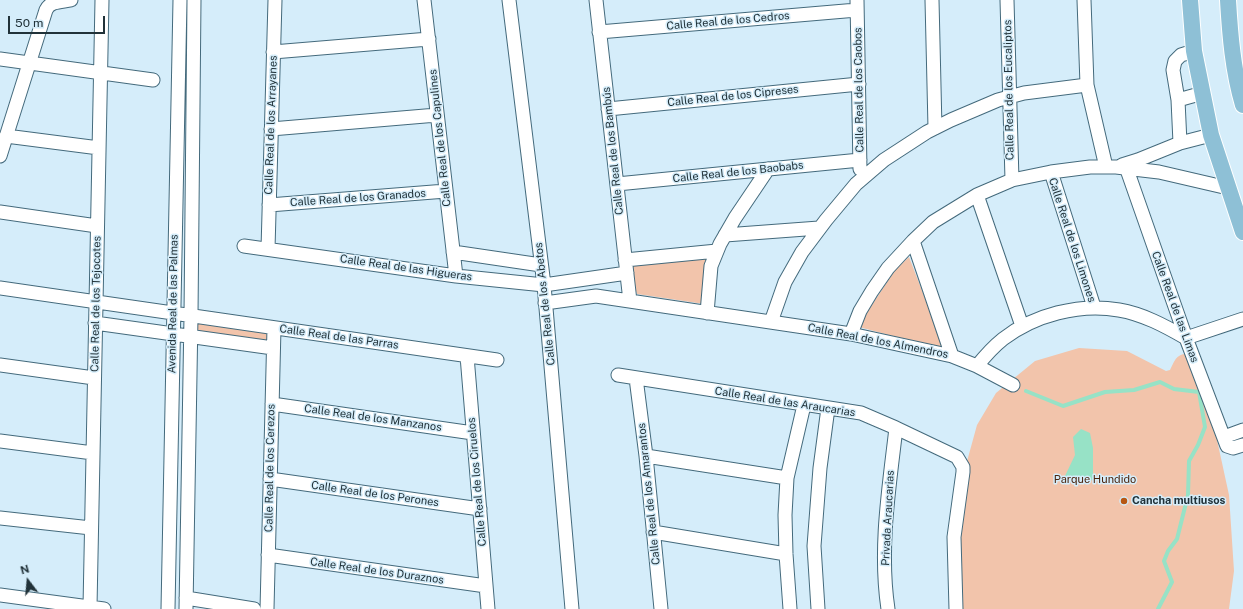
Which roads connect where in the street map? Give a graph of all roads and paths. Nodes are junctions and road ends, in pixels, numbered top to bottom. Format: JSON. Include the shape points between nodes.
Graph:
{"nodes":[{"id":1,"x":71,"y":0,"type":"edge"},
{"id":2,"x":102,"y":0,"type":"edge"},
{"id":3,"x":180,"y":0,"type":"edge"},
{"id":4,"x":194,"y":0,"type":"edge"},
{"id":5,"x":275,"y":0,"type":"edge"},
{"id":6,"x":424,"y":0,"type":"edge"},
{"id":7,"x":509,"y":0,"type":"edge"},
{"id":8,"x":596,"y":0,"type":"edge"},
{"id":9,"x":932,"y":0,"type":"edge"},
{"id":10,"x":1007,"y":0,"type":"edge"},
{"id":11,"x":1084,"y":0,"type":"edge"},
{"id":12,"x":1190,"y":0,"type":"edge"},
{"id":13,"x":1228,"y":0,"type":"edge"},
{"id":14,"x":857,"y":5,"type":"edge"},
{"id":15,"x":599,"y":32,"type":"junction"},
{"id":16,"x":429,"y":39,"type":"junction"},
{"id":17,"x":1194,"y":51,"type":"junction"},
{"id":18,"x":274,"y":52,"type":"junction"},
{"id":19,"x":0,"y":59,"type":"edge"},
{"id":20,"x":30,"y":63,"type":"junction"},
{"id":21,"x":100,"y":73,"type":"junction"},
{"id":22,"x":153,"y":80,"type":"dead end"},
{"id":23,"x":859,"y":84,"type":"junction"},
{"id":24,"x":1087,"y":85,"type":"junction"},
{"id":25,"x":1202,"y":93,"type":"junction"},
{"id":26,"x":1010,"y":97,"type":"junction"},
{"id":27,"x":1178,"y":100,"type":"junction"},
{"id":28,"x":1243,"y":105,"type":"edge"},
{"id":29,"x":608,"y":109,"type":"junction"},
{"id":30,"x":437,"y":115,"type":"junction"},
{"id":31,"x":935,"y":128,"type":"junction"},
{"id":32,"x":271,"y":129,"type":"junction"},
{"id":33,"x":1211,"y":135,"type":"junction"},
{"id":34,"x":6,"y":136,"type":"junction"},
{"id":35,"x":1180,"y":143,"type":"junction"},
{"id":36,"x":98,"y":148,"type":"junction"},
{"id":37,"x":0,"y":156,"type":"edge"},
{"id":38,"x":860,"y":160,"type":"junction"},
{"id":39,"x":1118,"y":167,"type":"junction"},
{"id":40,"x":768,"y":169,"type":"junction"},
{"id":41,"x":1051,"y":172,"type":"junction"},
{"id":42,"x":860,"y":180,"type":"junction"},
{"id":43,"x":1012,"y":180,"type":"junction"},
{"id":44,"x":616,"y":184,"type":"junction"},
{"id":45,"x":1228,"y":188,"type":"junction"},
{"id":46,"x":446,"y":191,"type":"junction"},
{"id":47,"x":977,"y":195,"type":"junction"},
{"id":48,"x":269,"y":205,"type":"junction"},
{"id":49,"x":0,"y":212,"type":"edge"},
{"id":50,"x":97,"y":226,"type":"junction"},
{"id":51,"x":819,"y":228,"type":"junction"},
{"id":52,"x":1243,"y":232,"type":"edge"},
{"id":53,"x":725,"y":235,"type":"junction"},
{"id":54,"x":913,"y":241,"type":"junction"},
{"id":55,"x":244,"y":246,"type":"dead end"},
{"id":56,"x":268,"y":249,"type":"junction"},
{"id":57,"x":717,"y":251,"type":"junction"},
{"id":58,"x":453,"y":252,"type":"junction"},
{"id":59,"x":625,"y":260,"type":"junction"},
{"id":60,"x":541,"y":264,"type":"junction"},
{"id":61,"x":627,"y":274,"type":"junction"},
{"id":62,"x":456,"y":276,"type":"junction"},
{"id":63,"x":544,"y":285,"type":"junction"},
{"id":64,"x":0,"y":288,"type":"edge"},
{"id":65,"x":630,"y":301,"type":"junction"},
{"id":66,"x":96,"y":302,"type":"junction"},
{"id":67,"x":545,"y":303,"type":"junction"},
{"id":68,"x":1094,"y":307,"type":"junction"},
{"id":69,"x":706,"y":313,"type":"junction"},
{"id":70,"x":182,"y":314,"type":"junction"},
{"id":71,"x":1243,"y":319,"type":"edge"},
{"id":72,"x":771,"y":322,"type":"junction"},
{"id":73,"x":95,"y":323,"type":"junction"},
{"id":74,"x":1022,"y":326,"type":"junction"},
{"id":75,"x":274,"y":328,"type":"junction"},
{"id":76,"x":172,"y":334,"type":"junction"},
{"id":77,"x":851,"y":334,"type":"junction"},
{"id":78,"x":191,"y":336,"type":"junction"},
{"id":79,"x":1186,"y":338,"type":"junction"},
{"id":80,"x":273,"y":348,"type":"junction"},
{"id":81,"x":467,"y":356,"type":"junction"},
{"id":82,"x":952,"y":356,"type":"junction"},
{"id":83,"x":497,"y":360,"type":"dead end"},
{"id":84,"x":0,"y":364,"type":"edge"},
{"id":85,"x":977,"y":366,"type":"junction"},
{"id":86,"x":618,"y":375,"type":"dead end"},
{"id":87,"x":94,"y":378,"type":"junction"},
{"id":88,"x":636,"y":378,"type":"junction"},
{"id":89,"x":1013,"y":385,"type":"dead end"},
{"id":90,"x":272,"y":404,"type":"junction"},
{"id":91,"x":804,"y":405,"type":"junction"},
{"id":92,"x":828,"y":408,"type":"junction"},
{"id":93,"x":896,"y":428,"type":"junction"},
{"id":94,"x":1243,"y":430,"type":"edge"},
{"id":95,"x":473,"y":433,"type":"junction"},
{"id":96,"x":0,"y":441,"type":"edge"},
{"id":97,"x":1233,"y":444,"type":"edge"},
{"id":98,"x":92,"y":452,"type":"junction"},
{"id":99,"x":646,"y":456,"type":"junction"},
{"id":100,"x":787,"y":478,"type":"junction"},
{"id":101,"x":270,"y":480,"type":"junction"},
{"id":102,"x":480,"y":510,"type":"junction"},
{"id":103,"x":0,"y":518,"type":"edge"},
{"id":104,"x":91,"y":528,"type":"junction"},
{"id":105,"x":169,"y":529,"type":"junction"},
{"id":106,"x":187,"y":530,"type":"junction"},
{"id":107,"x":653,"y":532,"type":"junction"},
{"id":108,"x":786,"y":554,"type":"junction"},
{"id":109,"x":268,"y":556,"type":"junction"},
{"id":110,"x":486,"y":586,"type":"junction"},
{"id":111,"x":0,"y":595,"type":"edge"},
{"id":112,"x":186,"y":604,"type":"edge"},
{"id":113,"x":90,"y":607,"type":"junction"},
{"id":114,"x":104,"y":609,"type":"edge"},
{"id":115,"x":168,"y":609,"type":"edge"},
{"id":116,"x":254,"y":609,"type":"edge"},
{"id":117,"x":267,"y":609,"type":"edge"},
{"id":118,"x":488,"y":609,"type":"edge"},
{"id":119,"x":572,"y":609,"type":"edge"},
{"id":120,"x":661,"y":609,"type":"edge"},
{"id":121,"x":790,"y":609,"type":"edge"},
{"id":122,"x":818,"y":609,"type":"edge"},
{"id":123,"x":888,"y":609,"type":"edge"},
{"id":124,"x":956,"y":609,"type":"edge"}],
"edges":[{"from":1,"to":20,"type":"street","via":[[49,4]]},
{"from":2,"to":21,"type":"street","name":"Calle Real de los Tejocotes"},
{"from":3,"to":70,"type":"street","name":"Avenida Real de las Palmas"},
{"from":4,"to":70,"type":"street","name":"Avenida Real de las Palmas"},
{"from":5,"to":18,"type":"street","name":"Calle Real de los Arrayanes"},
{"from":6,"to":16,"type":"street","name":"Calle Real de los Capulines"},
{"from":7,"to":60,"type":"street","name":"Calle Real de los Abetos"},
{"from":8,"to":15,"type":"street","name":"Calle Real de los Bambús"},
{"from":9,"to":31,"type":"street"},
{"from":10,"to":26,"type":"street","name":"Calle Real de los Eucaliptos"},
{"from":11,"to":24,"type":"street","name":"Calle Real de las Limas"},
{"from":12,"to":17,"type":"main road"},
{"from":13,"to":28,"type":"main road","via":[[1237,85]]},
{"from":14,"to":15,"type":"street","name":"Calle Real de los Cedros"},
{"from":14,"to":23,"type":"street","name":"Calle Real de los Caobos"},
{"from":15,"to":29,"type":"street","name":"Calle Real de los Bambús"},
{"from":16,"to":18,"type":"street"},
{"from":16,"to":30,"type":"street","name":"Calle Real de los Capulines"},
{"from":17,"to":25,"type":"main road"},
{"from":17,"to":27,"type":"street","via":[[1180,55],[1175,61]]},
{"from":18,"to":32,"type":"street","name":"Calle Real de los Arrayanes"},
{"from":19,"to":20,"type":"street"},
{"from":20,"to":21,"type":"street"},
{"from":20,"to":34,"type":"street"},
{"from":21,"to":22,"type":"street"},
{"from":21,"to":36,"type":"street","name":"Calle Real de los Tejocotes"},
{"from":23,"to":29,"type":"street","name":"Calle Real de los Cipreses"},
{"from":23,"to":38,"type":"street","name":"Calle Real de los Caobos"},
{"from":24,"to":26,"type":"street"},
{"from":24,"to":39,"type":"street","name":"Calle Real de las Limas"},
{"from":25,"to":27,"type":"street"},
{"from":25,"to":33,"type":"main road"},
{"from":26,"to":31,"type":"street"},
{"from":26,"to":43,"type":"street","name":"Calle Real de los Eucaliptos"},
{"from":27,"to":35,"type":"street"},
{"from":29,"to":44,"type":"street","name":"Calle Real de los Bambús"},
{"from":30,"to":32,"type":"street"},
{"from":30,"to":46,"type":"street","name":"Calle Real de los Capulines"},
{"from":31,"to":42,"type":"street","via":[[884,160]]},
{"from":32,"to":48,"type":"street","name":"Calle Real de los Arrayanes"},
{"from":33,"to":35,"type":"street"},
{"from":33,"to":45,"type":"main road"},
{"from":34,"to":36,"type":"street"},
{"from":34,"to":37,"type":"street"},
{"from":35,"to":39,"type":"street"},
{"from":36,"to":50,"type":"street","name":"Calle Real de los Tejocotes"},
{"from":38,"to":40,"type":"street","name":"Calle Real de los Baobabs"},
{"from":38,"to":42,"type":"street","name":"Calle Real de los Caobos"},
{"from":39,"to":41,"type":"street","via":[[1090,167]]},
{"from":39,"to":45,"type":"street","via":[[1159,172]]},
{"from":39,"to":79,"type":"street","name":"Calle Real de las Limas"},
{"from":40,"to":44,"type":"street","name":"Calle Real de los Baobabs"},
{"from":40,"to":53,"type":"street"},
{"from":41,"to":43,"type":"street"},
{"from":41,"to":68,"type":"street","name":"Calle Real de los Limones"},
{"from":42,"to":51,"type":"street"},
{"from":43,"to":47,"type":"street"},
{"from":44,"to":59,"type":"street","name":"Calle Real de los Bambús"},
{"from":45,"to":52,"type":"main road"},
{"from":46,"to":48,"type":"street","name":"Calle Real de los Granados"},
{"from":46,"to":58,"type":"street","name":"Calle Real de los Capulines"},
{"from":47,"to":54,"type":"street","via":[[933,222]]},
{"from":47,"to":74,"type":"street"},
{"from":48,"to":56,"type":"street","name":"Calle Real de los Arrayanes"},
{"from":49,"to":50,"type":"street"},
{"from":50,"to":66,"type":"street","name":"Calle Real de los Tejocotes"},
{"from":51,"to":53,"type":"street"},
{"from":51,"to":72,"type":"street","via":[[785,282]]},
{"from":53,"to":57,"type":"street"},
{"from":54,"to":77,"type":"street","via":[[888,268],[872,291],[860,311]]},
{"from":54,"to":82,"type":"street"},
{"from":55,"to":56,"type":"street","name":"Calle Real de las Higueras"},
{"from":56,"to":62,"type":"street","name":"Calle Real de las Higueras"},
{"from":57,"to":59,"type":"street"},
{"from":57,"to":69,"type":"street","via":[[711,266]]},
{"from":58,"to":60,"type":"street","name":"Calle Real de las Higueras"},
{"from":58,"to":62,"type":"street","name":"Calle Real de los Capulines"},
{"from":59,"to":61,"type":"street","name":"Calle Real de los Bambús"},
{"from":60,"to":63,"type":"street","name":"Calle Real de los Abetos"},
{"from":61,"to":63,"type":"street","name":"Calle Real de las Higueras"},
{"from":61,"to":65,"type":"street","name":"Calle Real de los Bambús"},
{"from":62,"to":63,"type":"street","name":"Calle Real de las Higueras"},
{"from":63,"to":67,"type":"street","name":"Calle Real de los Abetos"},
{"from":64,"to":66,"type":"street","name":"Calle Real de las Parras"},
{"from":65,"to":67,"type":"street","name":"Calle Real de los Almendros","via":[[596,296]]},
{"from":65,"to":69,"type":"street","name":"Calle Real de los Almendros"},
{"from":66,"to":70,"type":"street","name":"Calle Real de las Parras"},
{"from":66,"to":73,"type":"street","name":"Calle Real de los Tejocotes"},
{"from":67,"to":119,"type":"street","name":"Calle Real de los Abetos"},
{"from":68,"to":74,"type":"street","via":[[1070,310]]},
{"from":68,"to":79,"type":"street","via":[[1144,317]]},
{"from":69,"to":72,"type":"street","name":"Calle Real de los Almendros"},
{"from":70,"to":75,"type":"street","name":"Calle Real de las Parras"},
{"from":70,"to":76,"type":"street","name":"Avenida Real de las Palmas"},
{"from":70,"to":78,"type":"street","name":"Avenida Real de las Palmas"},
{"from":71,"to":79,"type":"street"},
{"from":72,"to":77,"type":"street","name":"Calle Real de los Almendros"},
{"from":73,"to":76,"type":"street","name":"Calle Real de las Parras"},
{"from":73,"to":87,"type":"street","name":"Calle Real de los Tejocotes"},
{"from":74,"to":85,"type":"street","via":[[988,352]]},
{"from":75,"to":80,"type":"street","name":"Calle Real de los Cerezos"},
{"from":75,"to":81,"type":"street","name":"Calle Real de las Parras"},
{"from":76,"to":78,"type":"street","name":"Calle Real de las Parras"},
{"from":76,"to":105,"type":"street","name":"Avenida Real de las Palmas"},
{"from":77,"to":82,"type":"street","name":"Calle Real de los Almendros"},
{"from":78,"to":80,"type":"street","name":"Calle Real de las Parras"},
{"from":78,"to":106,"type":"street","name":"Avenida Real de las Palmas"},
{"from":79,"to":97,"type":"street","name":"Calle Real de las Limas"},
{"from":80,"to":90,"type":"street","name":"Calle Real de los Cerezos"},
{"from":81,"to":83,"type":"street","name":"Calle Real de las Parras"},
{"from":81,"to":95,"type":"street","name":"Calle Real de los Ciruelos"},
{"from":82,"to":85,"type":"street","name":"Calle Real de los Almendros"},
{"from":84,"to":87,"type":"street"},
{"from":85,"to":89,"type":"street","name":"Calle Real de los Almendros"},
{"from":86,"to":88,"type":"street","name":"Calle Real de las Araucarias"},
{"from":87,"to":98,"type":"street","name":"Calle Real de los Tejocotes"},
{"from":88,"to":91,"type":"street","name":"Calle Real de las Araucarias"},
{"from":88,"to":99,"type":"street","name":"Calle Real de los Amarantos"},
{"from":90,"to":95,"type":"street","name":"Calle Real de los Manzanos"},
{"from":90,"to":101,"type":"street","name":"Calle Real de los Cerezos"},
{"from":91,"to":92,"type":"street","name":"Calle Real de las Araucarias"},
{"from":91,"to":100,"type":"street"},
{"from":92,"to":93,"type":"street","name":"Calle Real de las Araucarias","via":[[861,413]]},
{"from":92,"to":122,"type":"street","via":[[814,546]]},
{"from":93,"to":123,"type":"street","name":"Privada Araucarias","via":[[884,552]]},
{"from":93,"to":124,"type":"street","name":"Calle Real de las Araucarias","via":[[957,457],[963,467],[954,537]]},
{"from":94,"to":97,"type":"street"},
{"from":95,"to":102,"type":"street","name":"Calle Real de los Ciruelos"},
{"from":96,"to":98,"type":"street"},
{"from":98,"to":104,"type":"street","name":"Calle Real de los Tejocotes"},
{"from":99,"to":100,"type":"street"},
{"from":99,"to":107,"type":"street","name":"Calle Real de los Amarantos"},
{"from":100,"to":108,"type":"street"},
{"from":101,"to":102,"type":"street","name":"Calle Real de los Perones"},
{"from":101,"to":109,"type":"street","name":"Calle Real de los Cerezos"},
{"from":102,"to":110,"type":"street","name":"Calle Real de los Ciruelos"},
{"from":103,"to":104,"type":"street"},
{"from":104,"to":113,"type":"street","name":"Calle Real de los Tejocotes"},
{"from":105,"to":106,"type":"street"},
{"from":105,"to":115,"type":"street","name":"Avenida Real de las Palmas"},
{"from":106,"to":112,"type":"street","name":"Avenida Real de las Palmas"},
{"from":107,"to":108,"type":"street"},
{"from":107,"to":120,"type":"street","name":"Calle Real de los Amarantos"},
{"from":108,"to":121,"type":"street"},
{"from":109,"to":110,"type":"street","name":"Calle Real de los Duraznos"},
{"from":109,"to":117,"type":"street","name":"Calle Real de los Cerezos"},
{"from":110,"to":118,"type":"street","name":"Calle Real de los Ciruelos"},
{"from":111,"to":113,"type":"street"},
{"from":112,"to":116,"type":"street"},
{"from":113,"to":114,"type":"street"}]}
